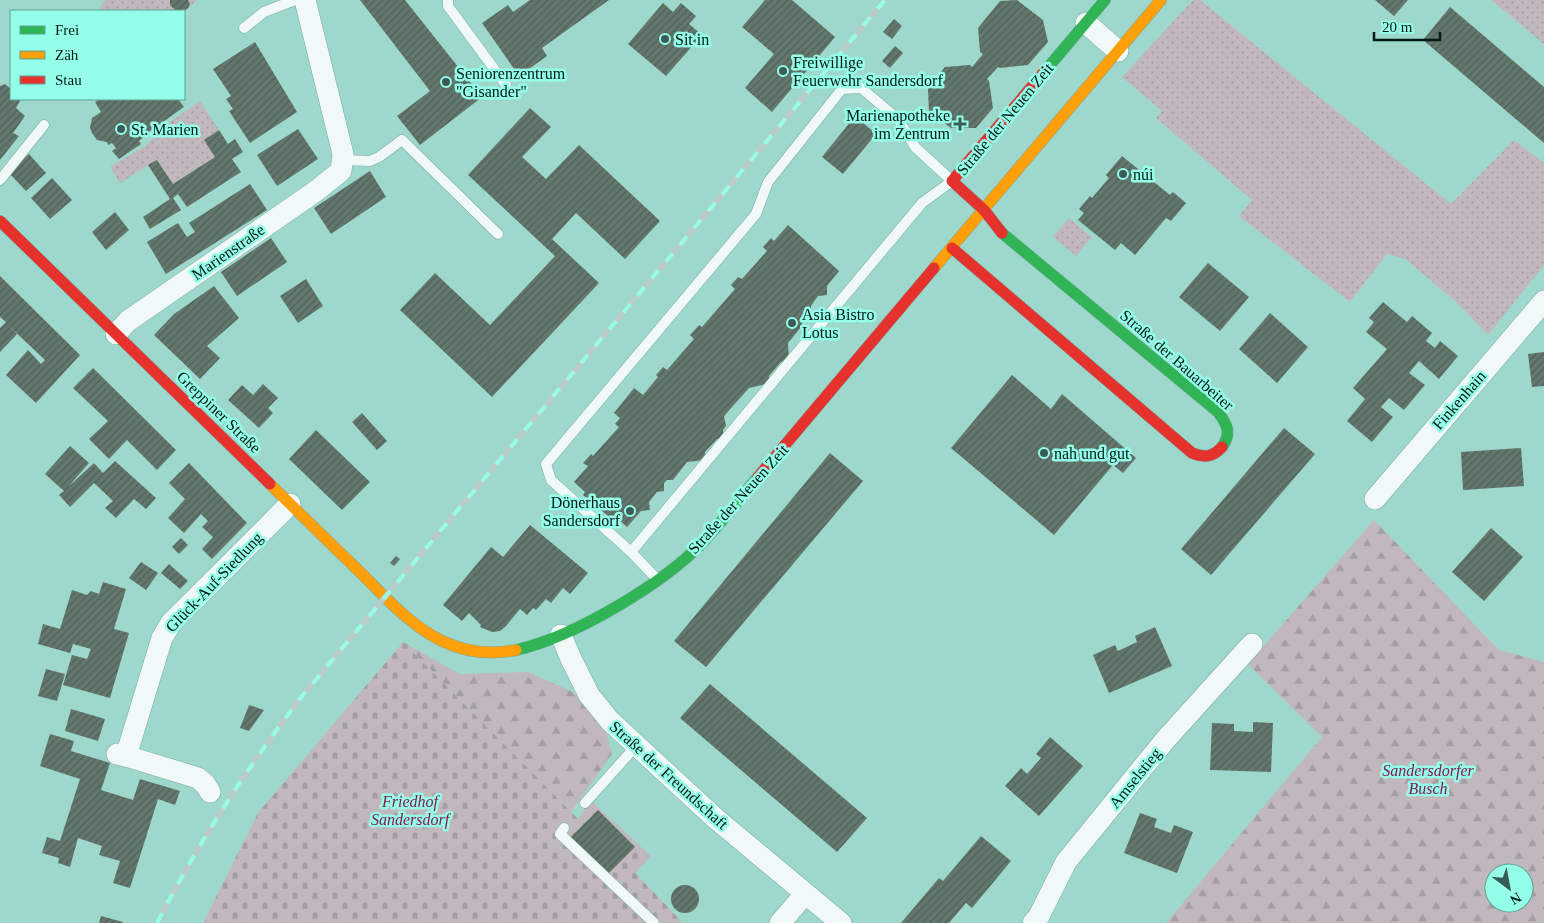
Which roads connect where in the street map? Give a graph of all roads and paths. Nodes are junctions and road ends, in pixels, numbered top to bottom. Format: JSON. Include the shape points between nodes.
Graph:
{"nodes":[{"id":1,"x":295,"y":0,"type":"edge"},
{"id":2,"x":305,"y":0,"type":"edge"},
{"id":3,"x":448,"y":0,"type":"edge"},
{"id":4,"x":1106,"y":0,"type":"edge"},
{"id":5,"x":1161,"y":0,"type":"edge"},
{"id":6,"x":1086,"y":23,"type":"junction"},
{"id":7,"x":244,"y":28,"type":"dead end"},
{"id":8,"x":1118,"y":51,"type":"junction"},
{"id":9,"x":506,"y":85,"type":"dead end"},
{"id":10,"x":44,"y":126,"type":"dead end"},
{"id":11,"x":342,"y":166,"type":"junction"},
{"id":12,"x":0,"y":180,"type":"edge"},
{"id":13,"x":952,"y":181,"type":"junction"},
{"id":14,"x":984,"y":210,"type":"junction"},
{"id":15,"x":0,"y":221,"type":"edge"},
{"id":16,"x":498,"y":234,"type":"dead end"},
{"id":17,"x":952,"y":248,"type":"junction"},
{"id":18,"x":1544,"y":301,"type":"edge"},
{"id":19,"x":116,"y":334,"type":"junction"},
{"id":20,"x":1374,"y":499,"type":"dead end"},
{"id":21,"x":290,"y":504,"type":"junction"},
{"id":22,"x":631,"y":552,"type":"junction"},
{"id":23,"x":659,"y":580,"type":"junction"},
{"id":24,"x":417,"y":625,"type":"joint"},
{"id":25,"x":560,"y":635,"type":"junction"},
{"id":26,"x":1252,"y":644,"type":"dead end"},
{"id":27,"x":636,"y":746,"type":"junction"},
{"id":28,"x":210,"y":792,"type":"dead end"},
{"id":29,"x":585,"y":803,"type":"dead end"},
{"id":30,"x":564,"y":828,"type":"dead end"},
{"id":31,"x":806,"y":894,"type":"junction"},
{"id":32,"x":654,"y":923,"type":"edge"},
{"id":33,"x":780,"y":923,"type":"edge"},
{"id":34,"x":841,"y":923,"type":"edge"},
{"id":35,"x":1033,"y":923,"type":"edge"}],
"edges":[{"from":1,"to":7,"type":"lane","via":[[264,12]]},
{"from":2,"to":11,"type":"street","via":[[343,154]]},
{"from":3,"to":9,"type":"lane","via":[[448,6]]},
{"from":4,"to":6,"type":"street","name":"Straße der Neuen Zeit"},
{"from":5,"to":8,"type":"street","name":"Straße der Neuen Zeit"},
{"from":6,"to":8,"type":"street"},
{"from":6,"to":13,"type":"street","name":"Straße der Neuen Zeit"},
{"from":8,"to":14,"type":"street","name":"Straße der Neuen Zeit"},
{"from":10,"to":12,"type":"lane"},
{"from":11,"to":16,"type":"lane","via":[[370,161],[402,140]]},
{"from":11,"to":19,"type":"street","name":"Marienstraße","via":[[316,191],[128,321]]},
{"from":13,"to":14,"type":"street","name":"Straße der Neuen Zeit"},
{"from":13,"to":22,"type":"lane","via":[[922,203]]},
{"from":13,"to":22,"type":"lane","via":[[915,147],[898,119],[861,88],[842,89],[768,182],[756,214],[546,464],[551,480]]},
{"from":14,"to":17,"type":"street","name":"Straße der Neuen Zeit"},
{"from":14,"to":17,"type":"street","name":"Straße der Bauarbeiter","via":[[1002,233],[1218,412],[1229,432],[1227,441],[1211,456],[1202,458],[1192,452]]},
{"from":15,"to":19,"type":"street","name":"Greppiner Straße"},
{"from":17,"to":23,"type":"street","name":"Straße der Neuen Zeit","via":[[714,530]]},
{"from":18,"to":20,"type":"street","name":"Finkenhain"},
{"from":19,"to":21,"type":"street","name":"Greppiner Straße"},
{"from":21,"to":24,"type":"street","name":"Greppiner Straße"},
{"from":21,"to":28,"type":"street","name":"Glück-Auf-Siedlung","via":[[171,623],[162,638],[121,755],[198,778]]},
{"from":22,"to":23,"type":"lane"},
{"from":23,"to":25,"type":"street","name":"Straße der Neuen Zeit","via":[[598,617]]},
{"from":24,"to":25,"type":"street","name":"Straße der Neuen Zeit","via":[[448,644],[484,652],[522,649]]},
{"from":25,"to":27,"type":"street","name":"Straße der Freundschaft","via":[[589,695],[610,722]]},
{"from":26,"to":35,"type":"street","name":"Amselstieg","via":[[1166,739],[1066,862]]},
{"from":27,"to":29,"type":"lane"},
{"from":27,"to":31,"type":"street","name":"Straße der Freundschaft"},
{"from":30,"to":32,"type":"lane","via":[[560,834]]},
{"from":31,"to":33,"type":"street"},
{"from":31,"to":34,"type":"street","name":"Straße der Freundschaft"}]}
